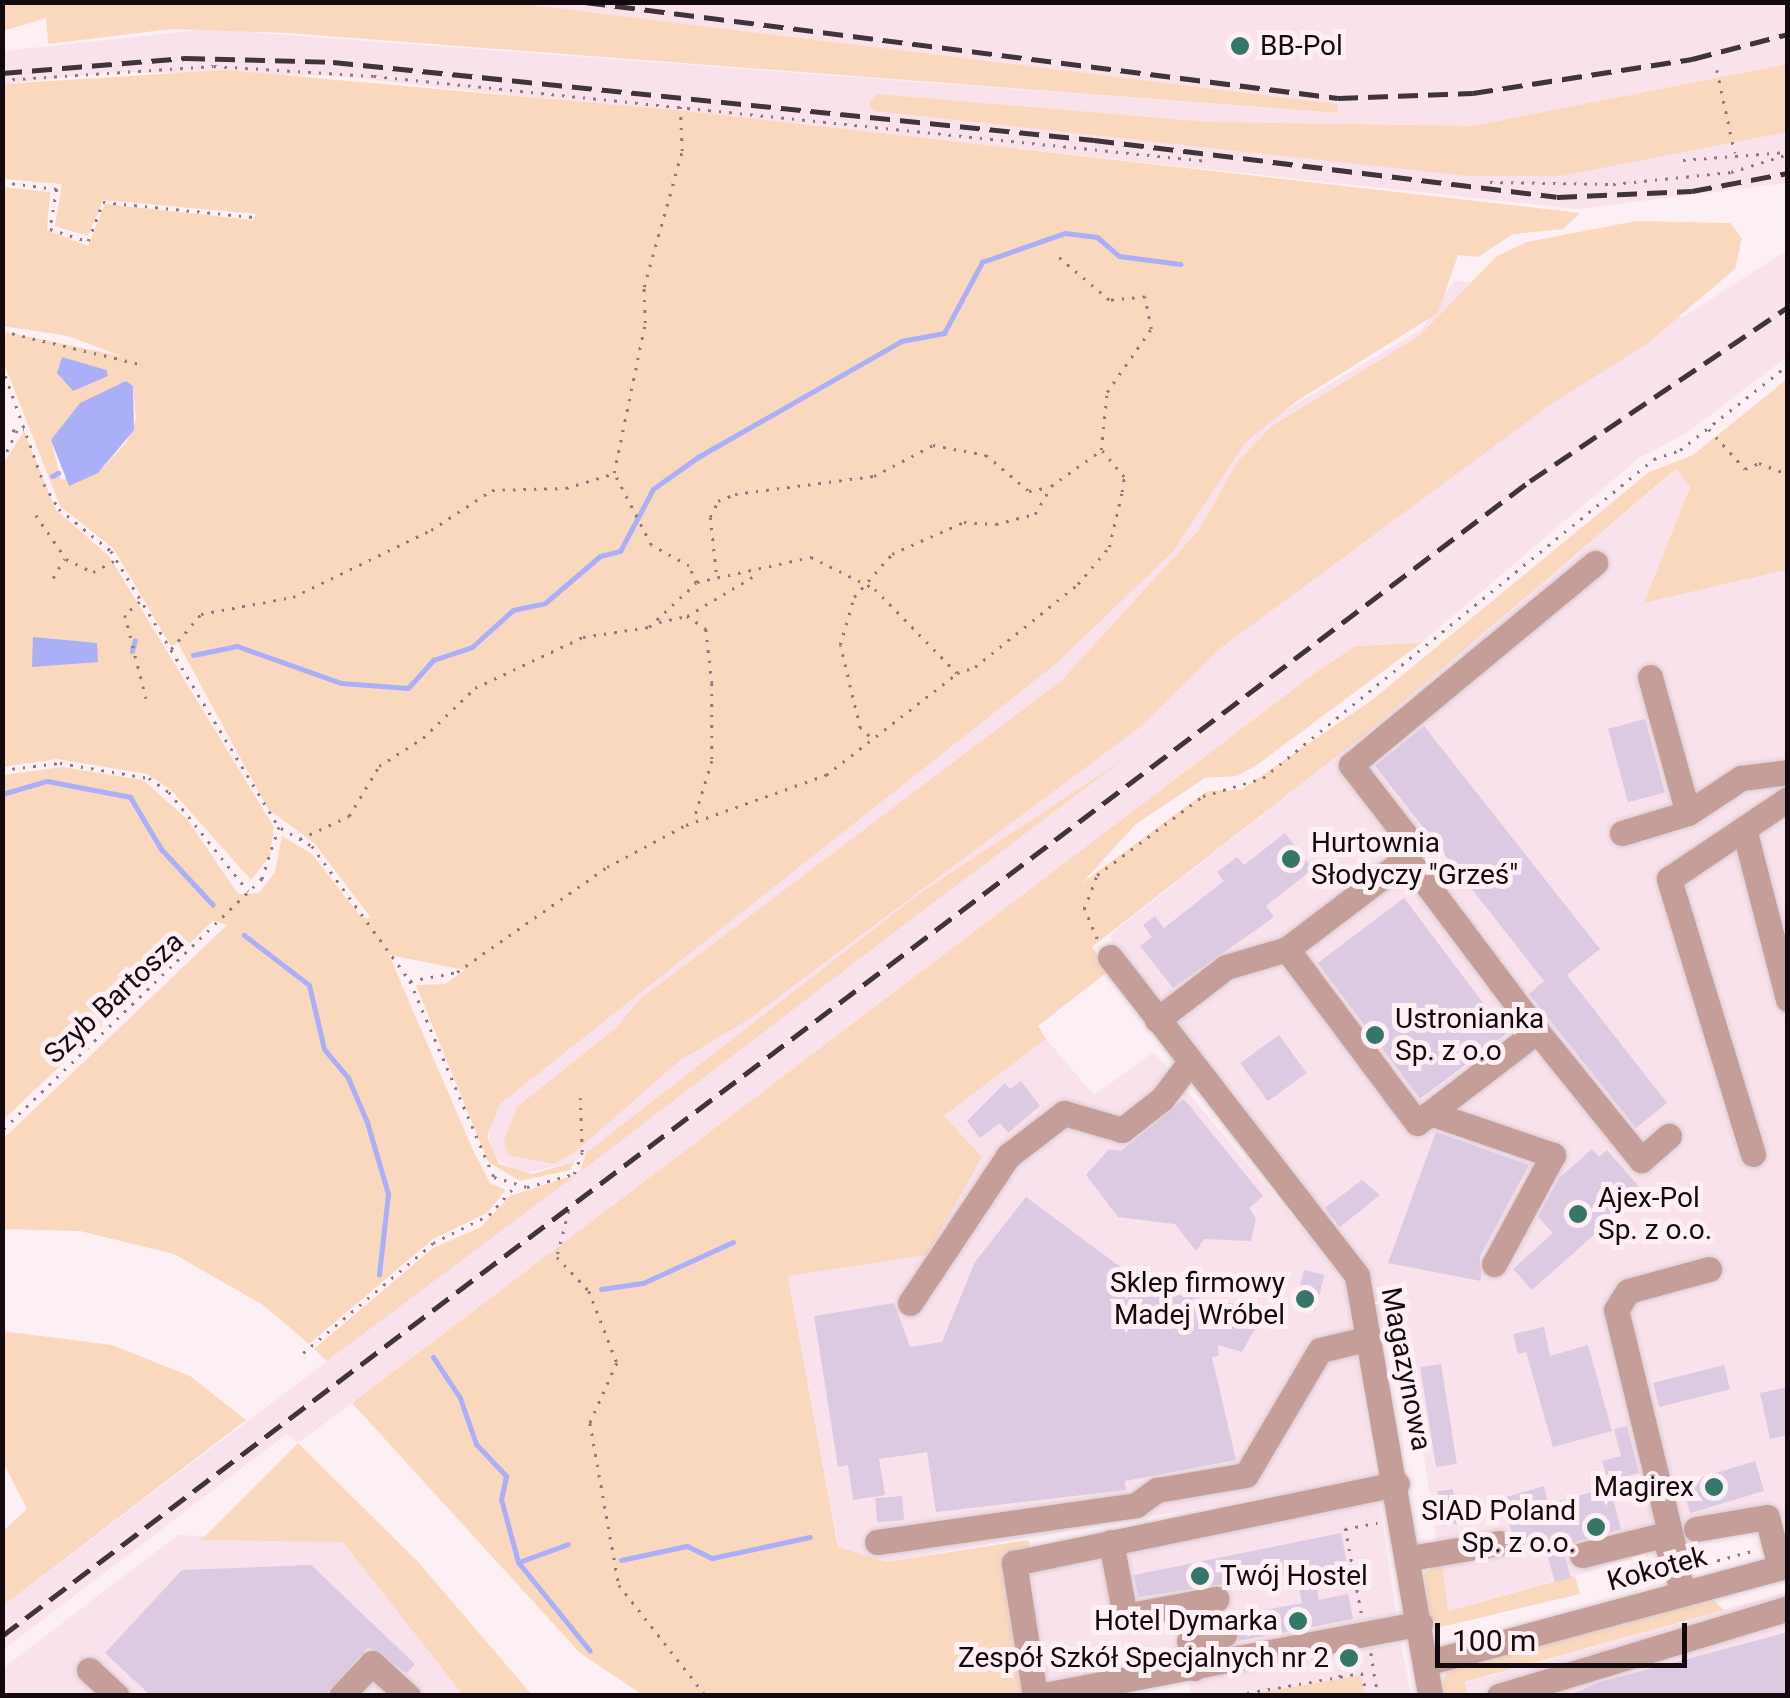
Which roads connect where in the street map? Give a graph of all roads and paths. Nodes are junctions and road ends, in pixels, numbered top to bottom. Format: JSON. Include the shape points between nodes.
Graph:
{"nodes":[{"id":1,"x":1717,"y":70,"type":"dead end"},
{"id":2,"x":2,"y":80,"type":"edge"},
{"id":3,"x":680,"y":104,"type":"junction"},
{"id":4,"x":1788,"y":153,"type":"edge"},
{"id":5,"x":1736,"y":155,"type":"junction"},
{"id":6,"x":1684,"y":160,"type":"dead end"},
{"id":7,"x":1208,"y":161,"type":"dead end"},
{"id":8,"x":2,"y":182,"type":"edge"},
{"id":9,"x":1490,"y":182,"type":"dead end"},
{"id":10,"x":253,"y":217,"type":"dead end"},
{"id":11,"x":1056,"y":256,"type":"dead end"},
{"id":12,"x":2,"y":330,"type":"edge"},
{"id":13,"x":144,"y":365,"type":"dead end"},
{"id":14,"x":1788,"y":365,"type":"edge"},
{"id":15,"x":2,"y":366,"type":"edge"},
{"id":16,"x":25,"y":428,"type":"junction"},
{"id":17,"x":1708,"y":428,"type":"junction"},
{"id":18,"x":17,"y":430,"type":"junction"},
{"id":19,"x":2,"y":432,"type":"edge"},
{"id":20,"x":1101,"y":450,"type":"junction"},
{"id":21,"x":2,"y":461,"type":"edge"},
{"id":22,"x":614,"y":473,"type":"junction"},
{"id":23,"x":1788,"y":474,"type":"edge"},
{"id":24,"x":1051,"y":486,"type":"junction"},
{"id":25,"x":36,"y":515,"type":"dead end"},
{"id":26,"x":66,"y":558,"type":"junction"},
{"id":27,"x":115,"y":561,"type":"junction"},
{"id":28,"x":1595,"y":563,"type":"dead end"},
{"id":29,"x":760,"y":573,"type":"junction"},
{"id":30,"x":715,"y":574,"type":"junction"},
{"id":31,"x":53,"y":578,"type":"dead end"},
{"id":32,"x":696,"y":583,"type":"junction"},
{"id":33,"x":866,"y":586,"type":"junction"},
{"id":34,"x":140,"y":602,"type":"junction"},
{"id":35,"x":687,"y":616,"type":"junction"},
{"id":36,"x":658,"y":622,"type":"junction"},
{"id":37,"x":170,"y":649,"type":"junction"},
{"id":38,"x":957,"y":672,"type":"junction"},
{"id":39,"x":1650,"y":677,"type":"dead end"},
{"id":40,"x":146,"y":698,"type":"dead end"},
{"id":41,"x":872,"y":738,"type":"junction"},
{"id":42,"x":2,"y":770,"type":"edge"},
{"id":43,"x":1788,"y":772,"type":"edge"},
{"id":44,"x":1788,"y":799,"type":"edge"},
{"id":45,"x":1688,"y":813,"type":"junction"},
{"id":46,"x":694,"y":821,"type":"junction"},
{"id":47,"x":279,"y":828,"type":"junction"},
{"id":48,"x":1744,"y":828,"type":"junction"},
{"id":49,"x":1622,"y":833,"type":"dead end"},
{"id":50,"x":300,"y":840,"type":"junction"},
{"id":51,"x":1407,"y":858,"type":"junction"},
{"id":52,"x":249,"y":892,"type":"junction"},
{"id":53,"x":1286,"y":950,"type":"junction"},
{"id":54,"x":1110,"y":957,"type":"joint"},
{"id":55,"x":410,"y":981,"type":"junction"},
{"id":56,"x":1788,"y":999,"type":"edge"},
{"id":57,"x":1157,"y":1020,"type":"junction"},
{"id":58,"x":1538,"y":1031,"type":"junction"},
{"id":59,"x":1189,"y":1064,"type":"junction"},
{"id":60,"x":580,"y":1098,"type":"dead end"},
{"id":61,"x":1430,"y":1113,"type":"junction"},
{"id":62,"x":2,"y":1131,"type":"edge"},
{"id":63,"x":1669,"y":1136,"type":"dead end"},
{"id":64,"x":1753,"y":1154,"type":"dead end"},
{"id":65,"x":514,"y":1186,"type":"junction"},
{"id":66,"x":569,"y":1211,"type":"dead end"},
{"id":67,"x":1494,"y":1264,"type":"dead end"},
{"id":68,"x":1709,"y":1268,"type":"dead end"},
{"id":69,"x":910,"y":1303,"type":"dead end"},
{"id":70,"x":1370,"y":1338,"type":"junction"},
{"id":71,"x":303,"y":1353,"type":"dead end"},
{"id":72,"x":1397,"y":1484,"type":"junction"},
{"id":73,"x":1390,"y":1521,"type":"dead end"},
{"id":74,"x":1696,"y":1530,"type":"dead end"},
{"id":75,"x":878,"y":1542,"type":"dead end"},
{"id":76,"x":1110,"y":1542,"type":"junction"},
{"id":77,"x":1499,"y":1543,"type":"dead end"},
{"id":78,"x":1674,"y":1549,"type":"junction"},
{"id":79,"x":1582,"y":1555,"type":"dead end"},
{"id":80,"x":1410,"y":1558,"type":"junction"},
{"id":81,"x":1784,"y":1566,"type":"edge"},
{"id":82,"x":1726,"y":1581,"type":"junction"},
{"id":83,"x":1684,"y":1592,"type":"junction"},
{"id":84,"x":1216,"y":1599,"type":"dead end"},
{"id":85,"x":1788,"y":1608,"type":"edge"},
{"id":86,"x":1737,"y":1623,"type":"junction"},
{"id":87,"x":1420,"y":1624,"type":"junction"},
{"id":88,"x":1224,"y":1634,"type":"dead end"},
{"id":89,"x":1364,"y":1634,"type":"junction"},
{"id":90,"x":1426,"y":1663,"type":"junction"},
{"id":91,"x":1194,"y":1668,"type":"junction"},
{"id":92,"x":89,"y":1670,"type":"dead end"},
{"id":93,"x":1339,"y":1677,"type":"junction"},
{"id":94,"x":1247,"y":1694,"type":"edge"},
{"id":95,"x":117,"y":1696,"type":"edge"},
{"id":96,"x":341,"y":1696,"type":"edge"},
{"id":97,"x":408,"y":1696,"type":"edge"},
{"id":98,"x":706,"y":1696,"type":"edge"},
{"id":99,"x":1037,"y":1696,"type":"edge"},
{"id":100,"x":1366,"y":1696,"type":"edge"},
{"id":101,"x":1378,"y":1696,"type":"edge"},
{"id":102,"x":1430,"y":1696,"type":"edge"},
{"id":103,"x":1499,"y":1696,"type":"edge"}],
"edges":[{"from":1,"to":5,"type":"path"},
{"from":2,"to":3,"type":"path","via":[[214,66]]},
{"from":3,"to":7,"type":"path"},
{"from":3,"to":22,"type":"path","via":[[682,150],[644,287],[645,323]]},
{"from":4,"to":5,"type":"path"},
{"from":4,"to":9,"type":"path","via":[[1731,172],[1613,184]]},
{"from":5,"to":6,"type":"path"},
{"from":8,"to":10,"type":"path","via":[[57,188],[50,228],[88,241],[103,202]]},
{"from":11,"to":20,"type":"path","via":[[1109,300],[1144,298],[1151,329],[1108,392]]},
{"from":12,"to":13,"type":"path"},
{"from":14,"to":17,"type":"path"},
{"from":15,"to":16,"type":"path"},
{"from":16,"to":18,"type":"path"},
{"from":16,"to":27,"type":"path","via":[[59,509]]},
{"from":17,"to":23,"type":"path","via":[[1744,469],[1758,462]]},
{"from":17,"to":54,"type":"path","via":[[1654,460],[1263,778],[1203,796],[1096,875],[1085,923]]},
{"from":18,"to":19,"type":"path"},
{"from":18,"to":21,"type":"path"},
{"from":20,"to":24,"type":"path"},
{"from":20,"to":38,"type":"path","via":[[1124,477],[1109,547],[1078,584],[976,667]]},
{"from":22,"to":32,"type":"path","via":[[651,545],[689,566]]},
{"from":22,"to":37,"type":"path","via":[[566,488],[492,490],[431,530],[293,597],[201,614]]},
{"from":24,"to":30,"type":"path","via":[[1029,491],[986,454],[933,445],[874,476],[735,494],[710,517]]},
{"from":24,"to":33,"type":"path","via":[[1024,520],[964,522],[892,554]]},
{"from":25,"to":26,"type":"path"},
{"from":26,"to":27,"type":"path","via":[[93,572]]},
{"from":26,"to":31,"type":"path"},
{"from":27,"to":34,"type":"path"},
{"from":28,"to":51,"type":"street","via":[[1351,765],[1410,841]]},
{"from":29,"to":30,"type":"path"},
{"from":29,"to":33,"type":"path","via":[[811,558]]},
{"from":29,"to":35,"type":"path"},
{"from":30,"to":32,"type":"path"},
{"from":32,"to":36,"type":"path"},
{"from":33,"to":38,"type":"path"},
{"from":33,"to":41,"type":"path","via":[[851,604],[840,646],[860,728]]},
{"from":34,"to":37,"type":"path"},
{"from":34,"to":40,"type":"path","via":[[125,615]]},
{"from":35,"to":36,"type":"path"},
{"from":35,"to":46,"type":"path","via":[[706,629],[712,682],[712,761]]},
{"from":36,"to":50,"type":"path","via":[[583,637],[475,688],[423,738],[379,766],[350,816]]},
{"from":37,"to":47,"type":"path"},
{"from":38,"to":41,"type":"path"},
{"from":39,"to":45,"type":"street"},
{"from":41,"to":46,"type":"path","via":[[826,775]]},
{"from":42,"to":52,"type":"path","via":[[60,763],[149,778],[170,792]]},
{"from":43,"to":45,"type":"street","via":[[1740,778]]},
{"from":44,"to":48,"type":"street"},
{"from":45,"to":49,"type":"street"},
{"from":46,"to":55,"type":"path","via":[[607,867],[457,972]]},
{"from":47,"to":50,"type":"path"},
{"from":47,"to":52,"type":"path","name":"Szyb Bartosza","via":[[274,856]]},
{"from":48,"to":56,"type":"street"},
{"from":48,"to":64,"type":"street","via":[[1669,879]]},
{"from":50,"to":55,"type":"path"},
{"from":51,"to":53,"type":"street"},
{"from":51,"to":58,"type":"street"},
{"from":52,"to":62,"type":"path","name":"Szyb Bartosza"},
{"from":53,"to":57,"type":"street","via":[[1226,966]]},
{"from":53,"to":61,"type":"street","via":[[1417,1122]]},
{"from":54,"to":57,"type":"street","name":"Magazynowa"},
{"from":55,"to":65,"type":"path","via":[[494,1177]]},
{"from":57,"to":59,"type":"street","name":"Magazynowa"},
{"from":58,"to":61,"type":"street"},
{"from":58,"to":63,"type":"street","via":[[1641,1160]]},
{"from":59,"to":69,"type":"street","via":[[1162,1099],[1122,1130],[1064,1113],[1008,1156]]},
{"from":59,"to":70,"type":"street","name":"Magazynowa","via":[[1358,1276]]},
{"from":60,"to":65,"type":"path","via":[[582,1152],[574,1174]]},
{"from":61,"to":67,"type":"street","via":[[1554,1155]]},
{"from":65,"to":71,"type":"path","via":[[490,1215],[433,1243]]},
{"from":66,"to":98,"type":"path","via":[[556,1258],[589,1291],[617,1363],[590,1423],[619,1586]]},
{"from":68,"to":78,"type":"street","via":[[1628,1292],[1616,1310]]},
{"from":70,"to":72,"type":"street","name":"Magazynowa"},
{"from":70,"to":75,"type":"street","via":[[1320,1350],[1246,1475],[1158,1490],[1136,1506]]},
{"from":72,"to":76,"type":"street"},
{"from":72,"to":80,"type":"street","name":"Magazynowa"},
{"from":73,"to":89,"type":"path","via":[[1345,1530]]},
{"from":74,"to":81,"type":"street","via":[[1767,1517]]},
{"from":76,"to":84,"type":"street","via":[[1124,1616]]},
{"from":76,"to":99,"type":"street","via":[[1014,1563]]},
{"from":77,"to":80,"type":"street"},
{"from":78,"to":79,"type":"street","via":[[1652,1534]]},
{"from":78,"to":83,"type":"street"},
{"from":80,"to":87,"type":"street","name":"Magazynowa"},
{"from":81,"to":82,"type":"street","name":"Kokotek"},
{"from":82,"to":83,"type":"street","name":"Kokotek"},
{"from":82,"to":86,"type":"street"},
{"from":83,"to":90,"type":"street","name":"Kokotek"},
{"from":85,"to":86,"type":"street"},
{"from":86,"to":103,"type":"street"},
{"from":87,"to":89,"type":"street"},
{"from":87,"to":90,"type":"street","name":"Magazynowa"},
{"from":88,"to":91,"type":"street","via":[[1189,1641]]},
{"from":89,"to":91,"type":"street"},
{"from":89,"to":93,"type":"path"},
{"from":89,"to":101,"type":"path"},
{"from":90,"to":102,"type":"street","name":"Magazynowa"},
{"from":91,"to":99,"type":"street"},
{"from":92,"to":95,"type":"street"},
{"from":93,"to":94,"type":"path"},
{"from":93,"to":100,"type":"path","via":[[1362,1672]]},
{"from":96,"to":97,"type":"street","via":[[372,1663]]}]}
